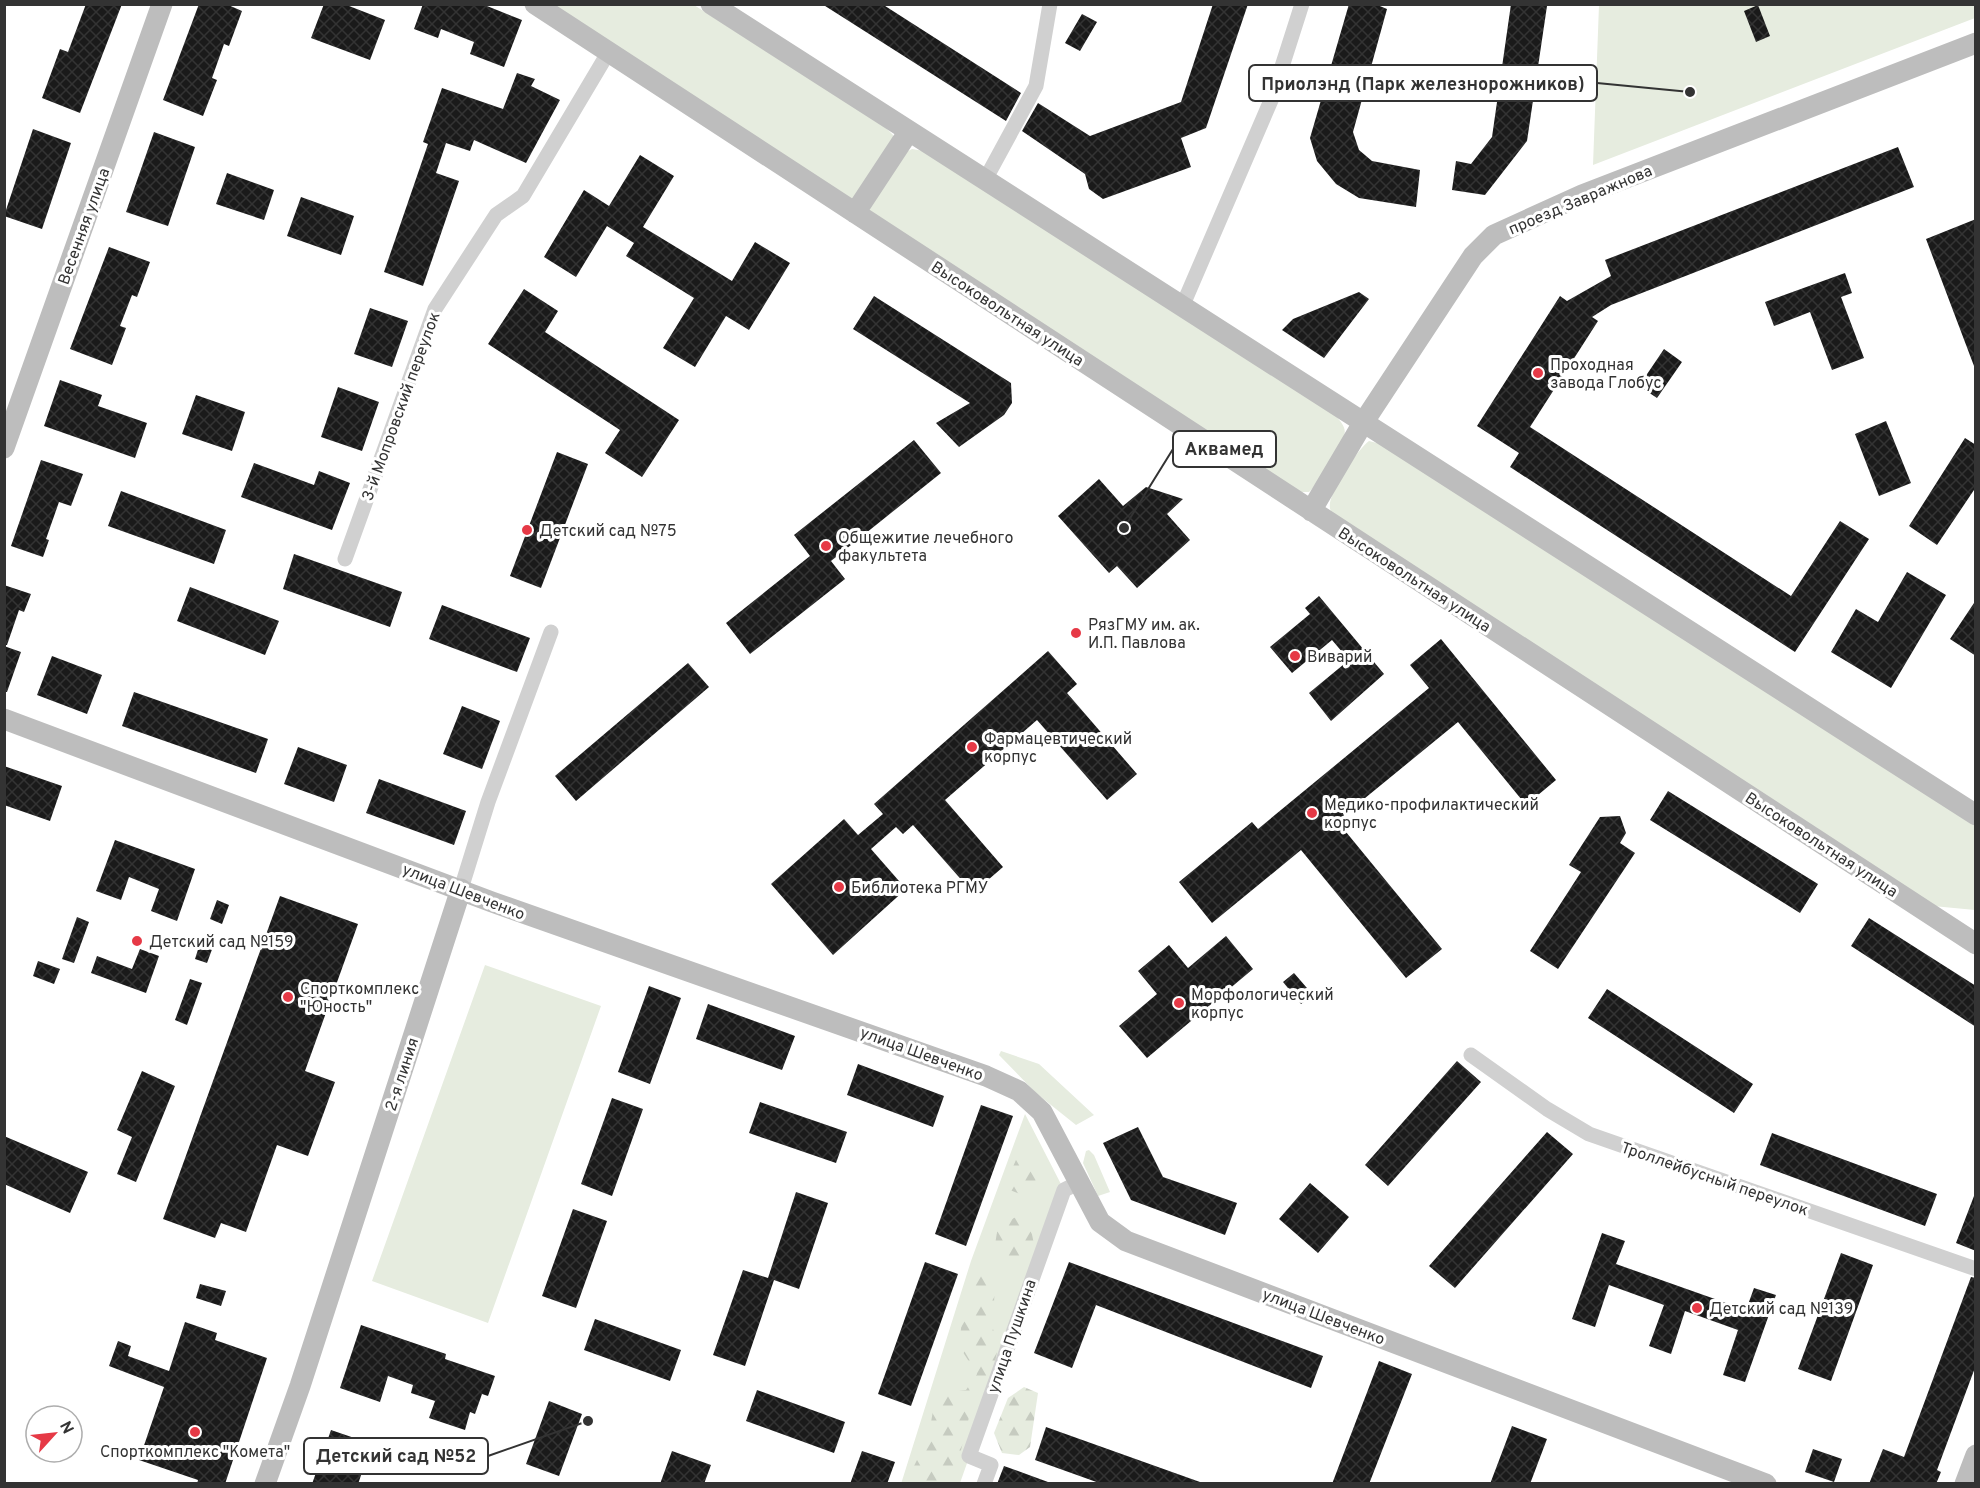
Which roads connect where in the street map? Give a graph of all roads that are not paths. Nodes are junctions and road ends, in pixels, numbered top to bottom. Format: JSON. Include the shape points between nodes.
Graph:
{"nodes":[{"id":1,"x":162,"y":4,"type":"edge"},
{"id":2,"x":535,"y":4,"type":"edge"},
{"id":3,"x":711,"y":4,"type":"edge"},
{"id":4,"x":1050,"y":4,"type":"edge"},
{"id":5,"x":1302,"y":4,"type":"edge"},
{"id":6,"x":1976,"y":43,"type":"edge"},
{"id":7,"x":608,"y":53,"type":"junction"},
{"id":8,"x":909,"y":131,"type":"junction"},
{"id":9,"x":985,"y":180,"type":"junction"},
{"id":10,"x":855,"y":213,"type":"junction"},
{"id":11,"x":1182,"y":307,"type":"junction"},
{"id":12,"x":1363,"y":423,"type":"junction"},
{"id":13,"x":4,"y":448,"type":"edge"},
{"id":14,"x":1311,"y":511,"type":"junction"},
{"id":15,"x":345,"y":559,"type":"dead end"},
{"id":16,"x":551,"y":632,"type":"dead end"},
{"id":17,"x":4,"y":719,"type":"edge"},
{"id":18,"x":1976,"y":815,"type":"edge"},
{"id":19,"x":461,"y":889,"type":"junction"},
{"id":20,"x":1976,"y":944,"type":"edge"},
{"id":21,"x":1471,"y":1055,"type":"dead end"},
{"id":22,"x":1078,"y":1183,"type":"junction"},
{"id":23,"x":1976,"y":1269,"type":"edge"},
{"id":24,"x":1976,"y":1455,"type":"edge"},
{"id":25,"x":265,"y":1484,"type":"edge"},
{"id":26,"x":984,"y":1484,"type":"edge"},
{"id":27,"x":1766,"y":1484,"type":"edge"},
{"id":28,"x":1965,"y":1484,"type":"edge"}],
"edges":[{"from":1,"to":13,"type":"street","name":"Весенняя улица"},
{"from":2,"to":7,"type":"street","name":"Высоковольтная улица"},
{"from":3,"to":8,"type":"street"},
{"from":4,"to":9,"type":"street","via":[[1036,86]]},
{"from":5,"to":11,"type":"street","via":[[1272,98]]},
{"from":6,"to":12,"type":"street","name":"проезд Завражнова","via":[[1582,195],[1494,235],[1473,256]]},
{"from":7,"to":10,"type":"street","name":"Высоковольтная улица"},
{"from":7,"to":15,"type":"street","name":"3-й Мопровский переулок","via":[[523,196],[495,215],[435,309]]},
{"from":8,"to":9,"type":"street"},
{"from":8,"to":10,"type":"street"},
{"from":9,"to":11,"type":"street"},
{"from":10,"to":14,"type":"street","name":"Высоковольтная улица"},
{"from":11,"to":12,"type":"street"},
{"from":12,"to":14,"type":"street","name":"проезд Завражнова"},
{"from":12,"to":18,"type":"street"},
{"from":14,"to":20,"type":"street","name":"Высоковольтная улица"},
{"from":16,"to":19,"type":"street","name":"2-я линия","via":[[488,802]]},
{"from":17,"to":19,"type":"street","name":"улица Шевченко"},
{"from":19,"to":22,"type":"street","name":"улица Шевченко","via":[[1019,1091],[1042,1112]]},
{"from":19,"to":25,"type":"street","name":"2-я линия"},
{"from":21,"to":23,"type":"street","name":"Троллейбусный переулок","via":[[1589,1134]]},
{"from":22,"to":26,"type":"street","name":"улица Пушкина","via":[[1064,1190],[969,1456],[991,1465]]},
{"from":22,"to":27,"type":"street","name":"улица Шевченко","via":[[1100,1222],[1126,1241]]},
{"from":24,"to":28,"type":"street"}]}
